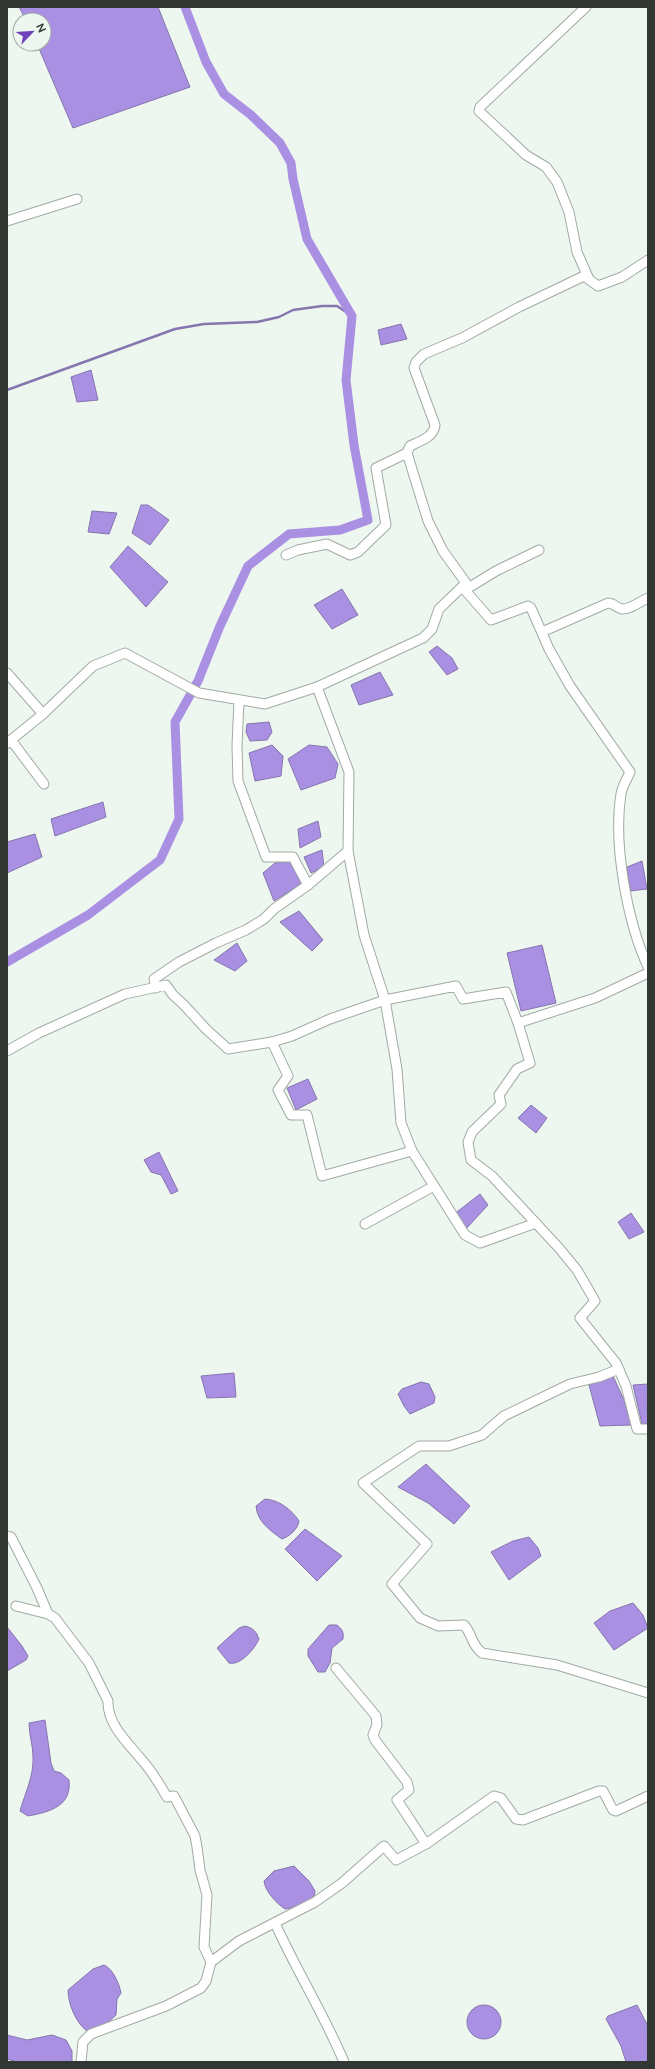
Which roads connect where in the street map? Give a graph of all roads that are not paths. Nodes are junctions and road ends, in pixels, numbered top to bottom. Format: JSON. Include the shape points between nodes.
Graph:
{"nodes":[{"id":1,"x":586,"y":7,"type":"edge"},
{"id":2,"x":77,"y":199,"type":"dead end"},
{"id":3,"x":7,"y":221,"type":"edge"},
{"id":4,"x":648,"y":260,"type":"edge"},
{"id":5,"x":588,"y":277,"type":"junction"},
{"id":6,"x":407,"y":453,"type":"junction"},
{"id":7,"x":539,"y":550,"type":"dead end"},
{"id":8,"x":286,"y":555,"type":"dead end"},
{"id":9,"x":464,"y":589,"type":"junction"},
{"id":10,"x":648,"y":598,"type":"edge"},
{"id":11,"x":542,"y":632,"type":"junction"},
{"id":12,"x":7,"y":673,"type":"edge"},
{"id":13,"x":317,"y":687,"type":"junction"},
{"id":14,"x":239,"y":700,"type":"junction"},
{"id":15,"x":43,"y":714,"type":"junction"},
{"id":16,"x":9,"y":742,"type":"edge"},
{"id":17,"x":44,"y":784,"type":"dead end"},
{"id":18,"x":348,"y":851,"type":"junction"},
{"id":19,"x":308,"y":884,"type":"junction"},
{"id":20,"x":648,"y":967,"type":"edge"},
{"id":21,"x":648,"y":973,"type":"edge"},
{"id":22,"x":156,"y":988,"type":"junction"},
{"id":23,"x":385,"y":1000,"type":"junction"},
{"id":24,"x":518,"y":1023,"type":"junction"},
{"id":25,"x":272,"y":1042,"type":"junction"},
{"id":26,"x":7,"y":1052,"type":"edge"},
{"id":27,"x":412,"y":1151,"type":"junction"},
{"id":28,"x":434,"y":1186,"type":"junction"},
{"id":29,"x":536,"y":1223,"type":"junction"},
{"id":30,"x":365,"y":1224,"type":"dead end"},
{"id":31,"x":619,"y":1369,"type":"junction"},
{"id":32,"x":648,"y":1429,"type":"edge"},
{"id":33,"x":7,"y":1536,"type":"edge"},
{"id":34,"x":16,"y":1606,"type":"dead end"},
{"id":35,"x":48,"y":1614,"type":"junction"},
{"id":36,"x":336,"y":1668,"type":"dead end"},
{"id":37,"x":648,"y":1693,"type":"edge"},
{"id":38,"x":648,"y":1796,"type":"edge"},
{"id":39,"x":426,"y":1844,"type":"junction"},
{"id":40,"x":275,"y":1923,"type":"junction"},
{"id":41,"x":211,"y":1962,"type":"junction"},
{"id":42,"x":81,"y":2062,"type":"edge"},
{"id":43,"x":344,"y":2062,"type":"edge"}],
"edges":[{"from":1,"to":5,"type":"street","via":[[480,107],[479,111],[526,155],[546,167],[557,182],[569,212],[577,252]]},
{"from":2,"to":3,"type":"street"},
{"from":4,"to":5,"type":"street","via":[[622,277],[598,286]]},
{"from":5,"to":6,"type":"street","via":[[584,276],[462,338],[424,354],[414,368],[435,425],[432,434],[410,446]]},
{"from":6,"to":8,"type":"street","via":[[376,468],[386,524],[358,552],[350,555],[326,544]]},
{"from":6,"to":9,"type":"street","via":[[428,521],[443,551],[465,580]]},
{"from":7,"to":9,"type":"street"},
{"from":9,"to":11,"type":"street","via":[[491,620],[528,606]]},
{"from":9,"to":13,"type":"street","via":[[439,609],[432,629],[423,638]]},
{"from":10,"to":11,"type":"street","via":[[624,609],[608,603]]},
{"from":11,"to":20,"type":"street","via":[[570,686],[630,772],[621,792],[618,822],[622,876],[641,952]]},
{"from":12,"to":15,"type":"street"},
{"from":13,"to":14,"type":"street","via":[[265,704]]},
{"from":13,"to":18,"type":"street","via":[[349,772]]},
{"from":14,"to":15,"type":"street","via":[[199,693],[125,653],[93,666]]},
{"from":14,"to":19,"type":"street","via":[[238,781],[266,857],[293,857]]},
{"from":15,"to":16,"type":"street"},
{"from":16,"to":17,"type":"street"},
{"from":18,"to":19,"type":"street"},
{"from":18,"to":23,"type":"street","via":[[364,935]]},
{"from":19,"to":22,"type":"street","via":[[264,919],[179,962],[154,979]]},
{"from":21,"to":24,"type":"street","via":[[594,998]]},
{"from":22,"to":25,"type":"street","via":[[166,985],[172,995],[228,1049]]},
{"from":22,"to":26,"type":"street","via":[[125,994],[38,1032]]},
{"from":23,"to":24,"type":"street","via":[[456,986],[463,999],[506,992]]},
{"from":23,"to":25,"type":"street"},
{"from":23,"to":27,"type":"street","via":[[397,1069],[400,1123]]},
{"from":24,"to":29,"type":"street","via":[[530,1064],[517,1069],[499,1095],[501,1104],[472,1132],[468,1142],[471,1160],[492,1176]]},
{"from":25,"to":27,"type":"street","via":[[288,1076],[278,1090],[291,1115],[307,1115],[322,1176]]},
{"from":27,"to":28,"type":"street"},
{"from":28,"to":29,"type":"street","via":[[464,1235],[480,1243]]},
{"from":28,"to":30,"type":"street"},
{"from":29,"to":31,"type":"street","via":[[577,1270],[595,1301],[580,1318]]},
{"from":31,"to":32,"type":"street","via":[[637,1429]]},
{"from":31,"to":37,"type":"street","via":[[570,1384],[504,1416],[482,1435],[449,1446],[419,1446],[362,1483],[427,1544],[392,1584],[420,1618],[438,1626],[464,1626],[474,1646],[482,1652],[557,1665]]},
{"from":33,"to":35,"type":"street","via":[[11,1537]]},
{"from":34,"to":35,"type":"street"},
{"from":35,"to":41,"type":"street","via":[[61,1625],[90,1663],[121,1736],[159,1782],[167,1796],[174,1796],[195,1836],[207,1895],[204,1947]]},
{"from":36,"to":39,"type":"street","via":[[376,1716],[377,1725],[373,1735],[375,1740],[407,1782],[409,1790],[397,1800]]},
{"from":38,"to":39,"type":"street","via":[[616,1811],[603,1791],[599,1791],[523,1820],[516,1819],[501,1798],[494,1796]]},
{"from":39,"to":40,"type":"street","via":[[396,1860],[384,1846],[342,1883],[315,1902]]},
{"from":40,"to":41,"type":"street","via":[[239,1941]]},
{"from":40,"to":43,"type":"street","via":[[292,1962],[315,2000]]},
{"from":41,"to":42,"type":"street","via":[[206,1981],[201,1988],[166,2006],[91,2034],[84,2042]]}]}
